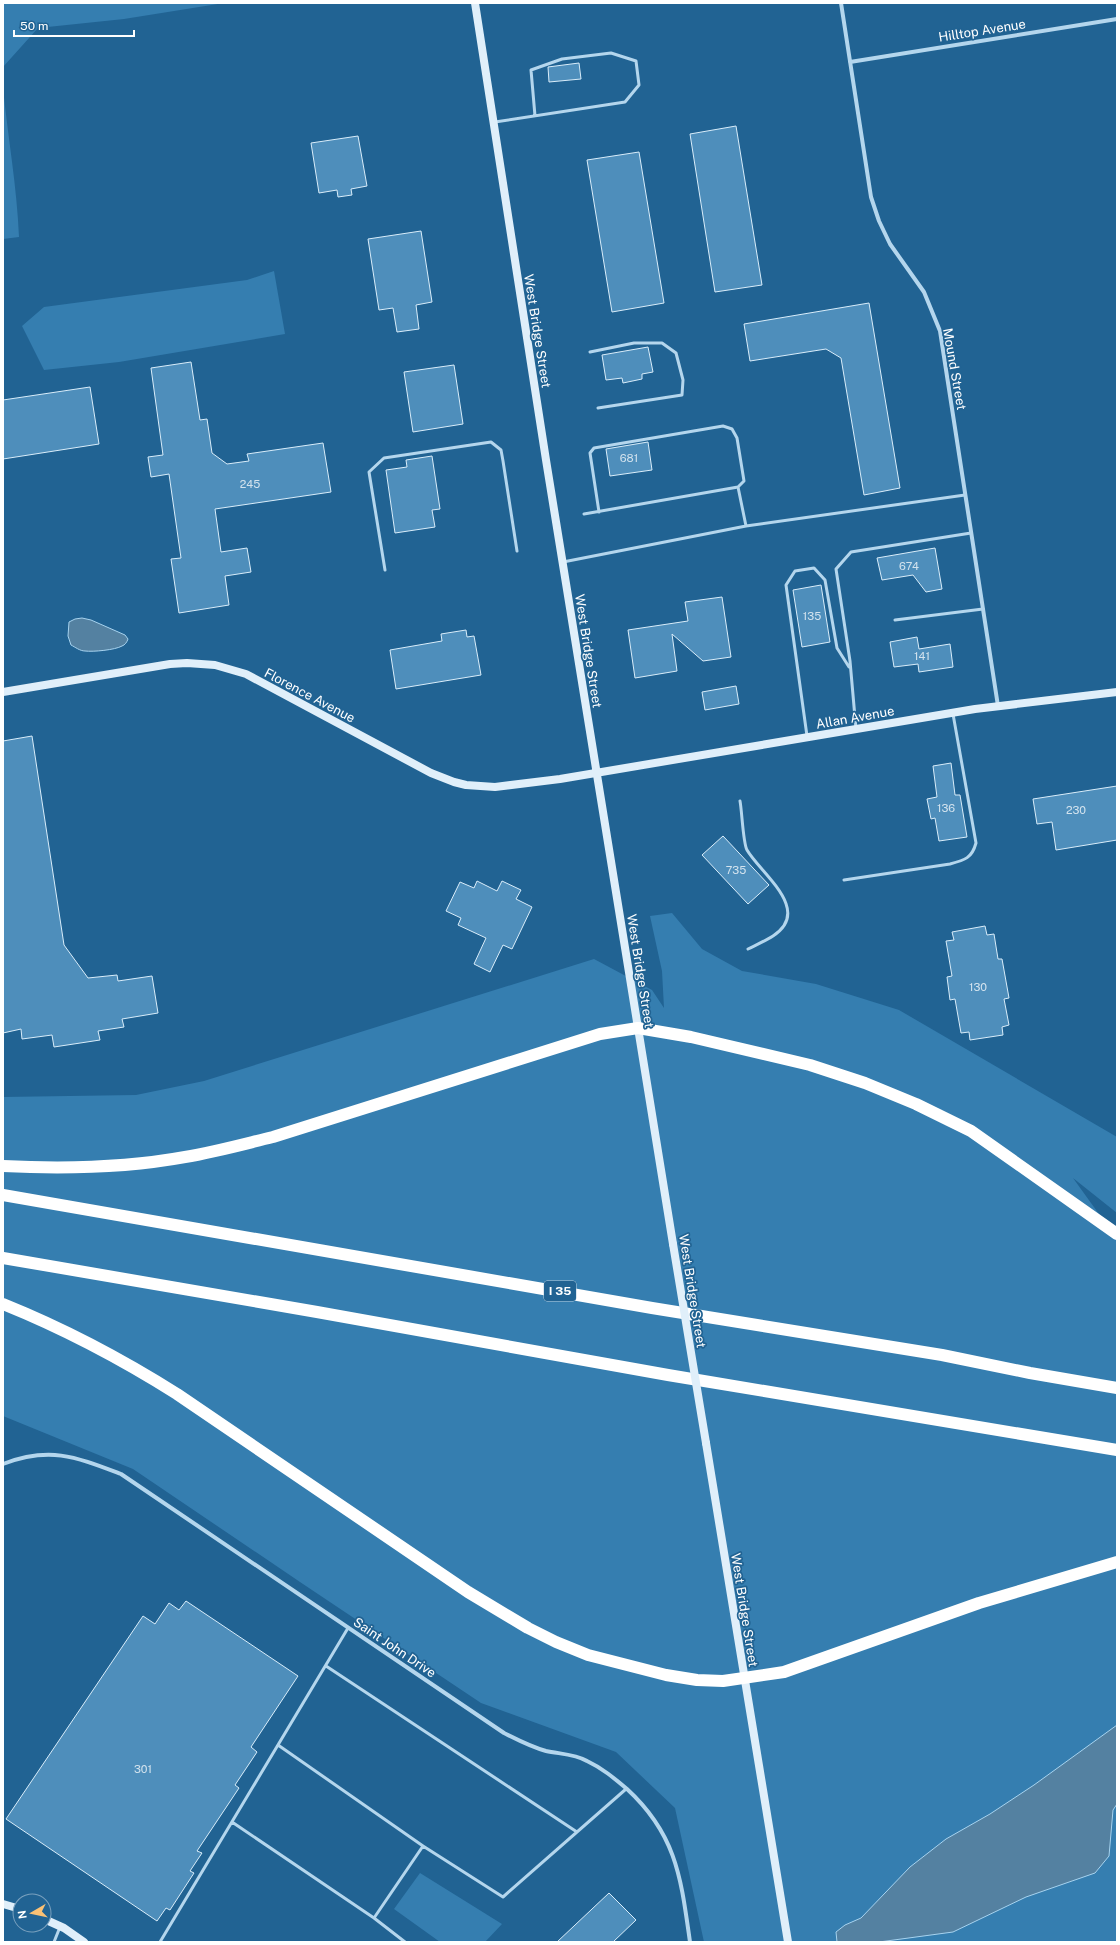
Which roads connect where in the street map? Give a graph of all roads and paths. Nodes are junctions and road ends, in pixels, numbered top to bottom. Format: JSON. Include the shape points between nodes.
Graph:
{"nodes":[{"id":1,"x":475,"y":3,"type":"edge"},
{"id":2,"x":841,"y":3,"type":"edge"},
{"id":3,"x":1117,"y":19,"type":"edge"},
{"id":4,"x":850,"y":62,"type":"junction"},
{"id":5,"x":534,"y":116,"type":"junction"},
{"id":6,"x":493,"y":122,"type":"junction"},
{"id":7,"x":590,"y":352,"type":"dead end"},
{"id":8,"x":598,"y":408,"type":"dead end"},
{"id":9,"x":738,"y":487,"type":"junction"},
{"id":10,"x":965,"y":495,"type":"junction"},
{"id":11,"x":599,"y":512,"type":"junction"},
{"id":12,"x":584,"y":514,"type":"dead end"},
{"id":13,"x":746,"y":526,"type":"junction"},
{"id":14,"x":971,"y":533,"type":"junction"},
{"id":15,"x":517,"y":551,"type":"dead end"},
{"id":16,"x":563,"y":562,"type":"junction"},
{"id":17,"x":385,"y":570,"type":"dead end"},
{"id":18,"x":983,"y":609,"type":"junction"},
{"id":19,"x":895,"y":620,"type":"dead end"},
{"id":20,"x":850,"y":669,"type":"junction"},
{"id":21,"x":3,"y":692,"type":"edge"},
{"id":22,"x":1117,"y":692,"type":"edge"},
{"id":23,"x":998,"y":706,"type":"junction"},
{"id":24,"x":952,"y":712,"type":"junction"},
{"id":25,"x":856,"y":729,"type":"junction"},
{"id":26,"x":808,"y":737,"type":"junction"},
{"id":27,"x":598,"y":772,"type":"junction"},
{"id":28,"x":740,"y":801,"type":"dead end"},
{"id":29,"x":844,"y":880,"type":"dead end"},
{"id":30,"x":748,"y":949,"type":"dead end"},
{"id":31,"x":638,"y":1028,"type":"junction"},
{"id":32,"x":3,"y":1166,"type":"edge"},
{"id":33,"x":3,"y":1196,"type":"edge"},
{"id":34,"x":1117,"y":1234,"type":"edge"},
{"id":35,"x":3,"y":1258,"type":"edge"},
{"id":36,"x":3,"y":1304,"type":"edge"},
{"id":37,"x":1117,"y":1388,"type":"edge"},
{"id":38,"x":1117,"y":1450,"type":"edge"},
{"id":39,"x":3,"y":1464,"type":"edge"},
{"id":40,"x":1117,"y":1562,"type":"edge"},
{"id":41,"x":348,"y":1628,"type":"junction"},
{"id":42,"x":326,"y":1666,"type":"junction"},
{"id":43,"x":745,"y":1679,"type":"junction"},
{"id":44,"x":278,"y":1745,"type":"junction"},
{"id":45,"x":626,"y":1789,"type":"junction"},
{"id":46,"x":232,"y":1822,"type":"junction"},
{"id":47,"x":577,"y":1832,"type":"junction"},
{"id":48,"x":422,"y":1846,"type":"junction"},
{"id":49,"x":374,"y":1918,"type":"junction"},
{"id":50,"x":52,"y":1923,"type":"edge"},
{"id":51,"x":60,"y":1927,"type":"junction"},
{"id":52,"x":54,"y":1942,"type":"edge"},
{"id":53,"x":84,"y":1942,"type":"edge"},
{"id":54,"x":160,"y":1942,"type":"edge"},
{"id":55,"x":405,"y":1942,"type":"edge"},
{"id":56,"x":690,"y":1942,"type":"edge"},
{"id":57,"x":788,"y":1942,"type":"edge"}],
"edges":[{"from":1,"to":6,"type":"main road","name":"West Bridge Street"},
{"from":2,"to":4,"type":"street","name":"Mound Street"},
{"from":3,"to":4,"type":"street","name":"Hilltop Avenue"},
{"from":4,"to":10,"type":"street","name":"Mound Street","via":[[871,197],[879,221],[890,244],[924,292],[940,331]]},
{"from":5,"to":5,"type":"lane","via":[[625,102],[639,85],[636,61],[611,53],[562,59],[531,70]]},
{"from":5,"to":6,"type":"lane"},
{"from":6,"to":16,"type":"main road","name":"West Bridge Street"},
{"from":7,"to":8,"type":"lane","via":[[634,343],[662,343],[676,353],[683,380],[682,396]]},
{"from":9,"to":11,"type":"lane"},
{"from":9,"to":11,"type":"lane","via":[[744,481],[737,438],[732,429],[723,426],[594,448],[590,453]]},
{"from":9,"to":13,"type":"lane"},
{"from":10,"to":13,"type":"lane"},
{"from":10,"to":14,"type":"street","name":"Mound Street"},
{"from":11,"to":12,"type":"lane"},
{"from":13,"to":16,"type":"lane"},
{"from":14,"to":18,"type":"street","name":"Mound Street"},
{"from":14,"to":20,"type":"lane","via":[[851,552],[836,569]]},
{"from":15,"to":17,"type":"lane","via":[[501,450],[491,442],[476,444],[384,458],[369,472]]},
{"from":16,"to":27,"type":"main road","name":"West Bridge Street"},
{"from":18,"to":19,"type":"lane"},
{"from":18,"to":23,"type":"street","name":"Mound Street"},
{"from":20,"to":25,"type":"lane"},
{"from":20,"to":26,"type":"lane","via":[[837,648],[825,580],[814,568],[795,571],[786,585]]},
{"from":21,"to":27,"type":"main road","name":"Florence Avenue","via":[[170,664],[202,662],[246,674],[431,773],[466,785],[504,786]]},
{"from":22,"to":23,"type":"main road","name":"Allan Avenue"},
{"from":23,"to":24,"type":"main road","name":"Allan Avenue"},
{"from":24,"to":25,"type":"main road","name":"Allan Avenue"},
{"from":24,"to":29,"type":"lane","via":[[976,842],[971,856],[950,864]]},
{"from":25,"to":26,"type":"main road","name":"Allan Avenue"},
{"from":26,"to":27,"type":"main road","name":"Allan Avenue"},
{"from":27,"to":31,"type":"main road","name":"West Bridge Street"},
{"from":28,"to":30,"type":"lane","via":[[747,849],[778,887],[788,908],[786,923],[774,936]]},
{"from":31,"to":32,"type":"highway","via":[[600,1034],[281,1134],[184,1158],[82,1167]]},
{"from":31,"to":34,"type":"highway","via":[[691,1036],[810,1065],[865,1083],[916,1104],[971,1131]]},
{"from":31,"to":43,"type":"main road","name":"West Bridge Street","bridge":true},
{"from":33,"to":37,"type":"highway","number":"I 35","via":[[652,1308],[942,1355]]},
{"from":35,"to":38,"type":"highway","via":[[668,1375]]},
{"from":36,"to":43,"type":"highway","via":[[82,1338],[131,1365],[468,1592],[528,1628],[588,1655],[666,1675],[697,1680]]},
{"from":39,"to":41,"type":"street","name":"Saint John Drive","via":[[37,1454],[60,1454],[121,1474]]},
{"from":40,"to":43,"type":"highway","via":[[979,1603],[784,1672]]},
{"from":41,"to":42,"type":"lane"},
{"from":41,"to":45,"type":"street","name":"Saint John Drive","via":[[504,1733],[527,1745],[586,1760],[608,1773]]},
{"from":42,"to":44,"type":"lane"},
{"from":42,"to":47,"type":"lane"},
{"from":43,"to":57,"type":"main road","name":"West Bridge Street"},
{"from":44,"to":46,"type":"lane"},
{"from":44,"to":48,"type":"lane"},
{"from":45,"to":47,"type":"lane"},
{"from":45,"to":56,"type":"street","name":"Saint John Drive","via":[[652,1815],[675,1857]]},
{"from":46,"to":49,"type":"lane"},
{"from":46,"to":54,"type":"lane"},
{"from":47,"to":48,"type":"lane","via":[[503,1897]]},
{"from":48,"to":49,"type":"lane"},
{"from":49,"to":55,"type":"lane"},
{"from":50,"to":51,"type":"main road"},
{"from":51,"to":52,"type":"lane"},
{"from":51,"to":53,"type":"main road"}]}
